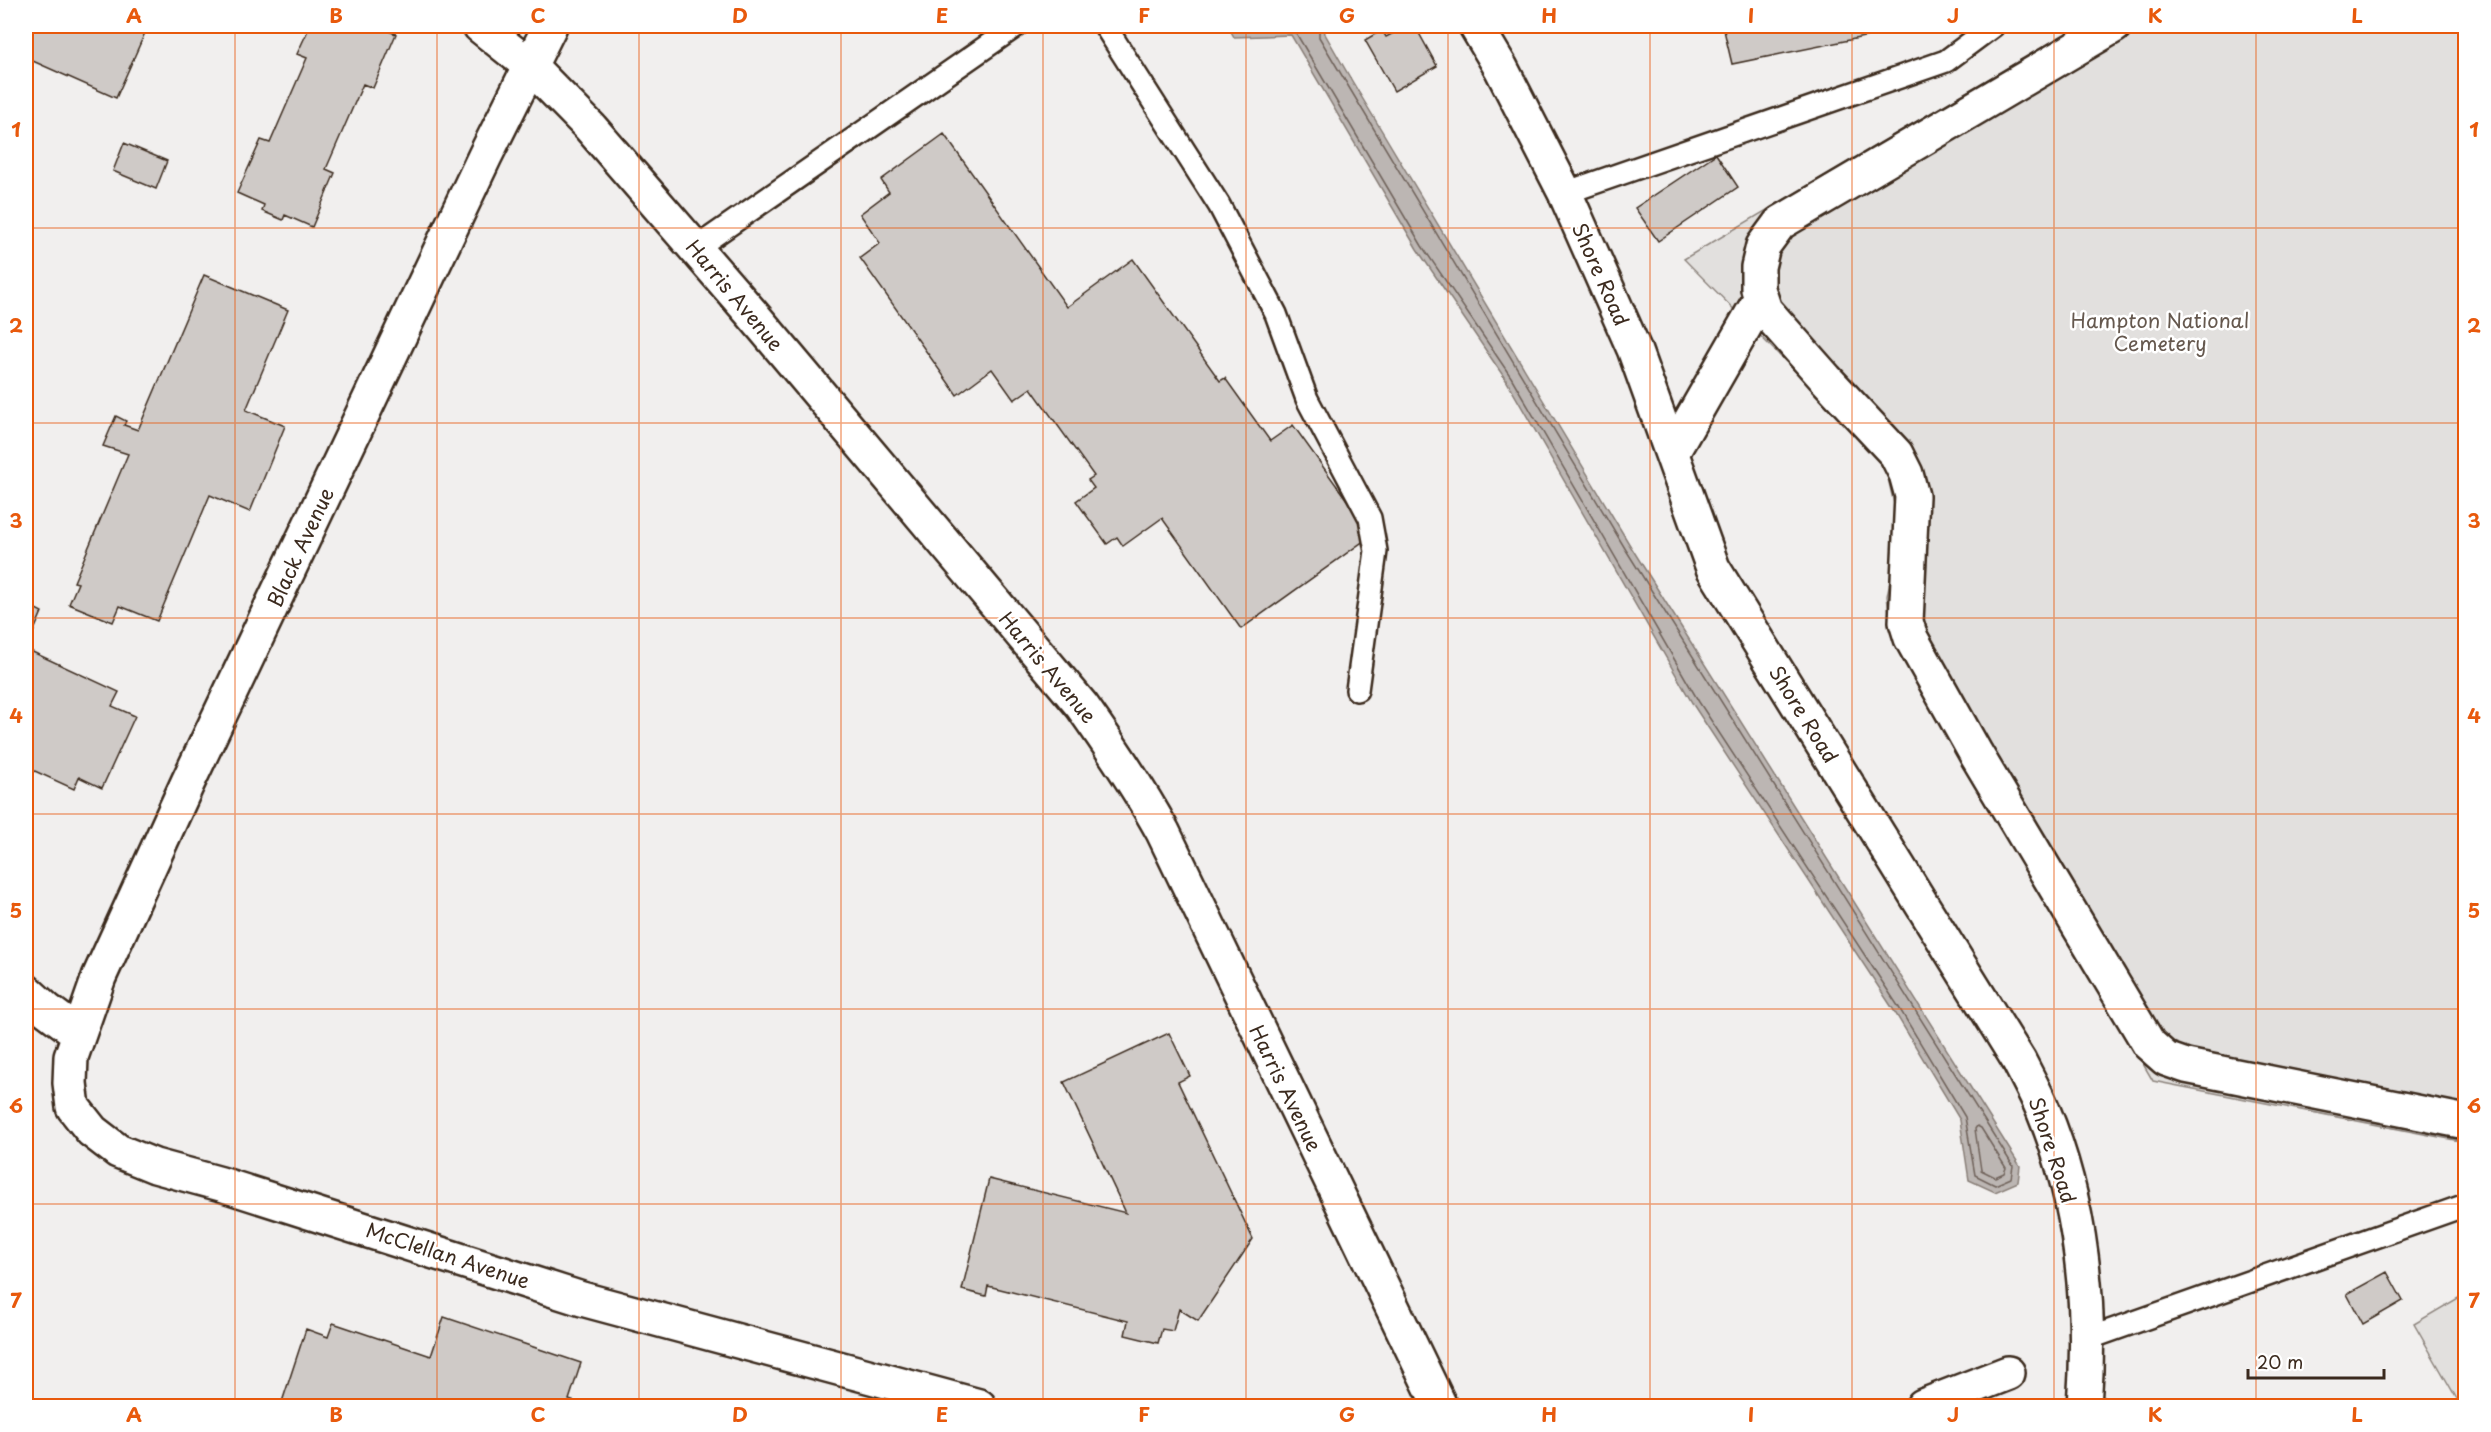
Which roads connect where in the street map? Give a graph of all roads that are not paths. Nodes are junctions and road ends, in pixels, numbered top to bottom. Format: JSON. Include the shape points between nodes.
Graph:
{"nodes":[{"id":1,"x":480,"y":26,"type":"edge"},
{"id":2,"x":550,"y":26,"type":"edge"},
{"id":3,"x":1016,"y":26,"type":"edge"},
{"id":4,"x":1105,"y":26,"type":"edge"},
{"id":5,"x":1476,"y":26,"type":"edge"},
{"id":6,"x":1993,"y":26,"type":"edge"},
{"id":7,"x":2115,"y":26,"type":"edge"},
{"id":8,"x":530,"y":66,"type":"junction"},
{"id":9,"x":1565,"y":193,"type":"junction"},
{"id":10,"x":696,"y":248,"type":"junction"},
{"id":11,"x":1761,"y":298,"type":"junction"},
{"id":12,"x":1672,"y":453,"type":"junction"},
{"id":13,"x":1357,"y":690,"type":"dead end"},
{"id":14,"x":26,"y":991,"type":"edge"},
{"id":15,"x":78,"y":1032,"type":"junction"},
{"id":16,"x":2466,"y":1122,"type":"edge"},
{"id":17,"x":2466,"y":1205,"type":"edge"},
{"id":18,"x":2087,"y":1339,"type":"junction"},
{"id":19,"x":2008,"y":1373,"type":"dead end"},
{"id":20,"x":979,"y":1407,"type":"edge"},
{"id":21,"x":1440,"y":1407,"type":"edge"},
{"id":22,"x":1923,"y":1407,"type":"edge"},
{"id":23,"x":2084,"y":1407,"type":"edge"}],
"edges":[{"from":1,"to":8,"type":"street","name":"Harris Avenue"},
{"from":2,"to":8,"type":"street"},
{"from":3,"to":10,"type":"lane"},
{"from":4,"to":13,"type":"lane","via":[[1219,205],[1276,314],[1306,399],[1370,518],[1376,551]]},
{"from":5,"to":9,"type":"street","name":"Shore Road"},
{"from":6,"to":9,"type":"lane","via":[[1946,61]]},
{"from":7,"to":11,"type":"street","via":[[1780,223],[1763,246],[1758,267]]},
{"from":8,"to":10,"type":"street","name":"Harris Avenue","via":[[590,127]]},
{"from":8,"to":15,"type":"street","name":"Black Avenue","via":[[188,782]]},
{"from":9,"to":12,"type":"street","name":"Shore Road","via":[[1634,349]]},
{"from":10,"to":21,"type":"street","name":"Harris Avenue","via":[[1082,706],[1142,793]]},
{"from":11,"to":12,"type":"street"},
{"from":11,"to":16,"type":"street","via":[[1765,310],[1896,454],[1912,496],[1906,622],[1911,638],[2149,1044],[2166,1059],[2186,1066]]},
{"from":12,"to":18,"type":"street","name":"Shore Road","via":[[1713,568],[2019,1061],[2043,1110],[2064,1169],[2078,1233]]},
{"from":14,"to":15,"type":"street"},
{"from":15,"to":20,"type":"street","name":"McClellan Avenue","via":[[71,1057],[73,1107],[92,1131],[118,1151],[155,1166],[582,1299]]},
{"from":17,"to":18,"type":"lane"},
{"from":18,"to":23,"type":"street","name":"Shore Road"},
{"from":19,"to":22,"type":"street"}]}
